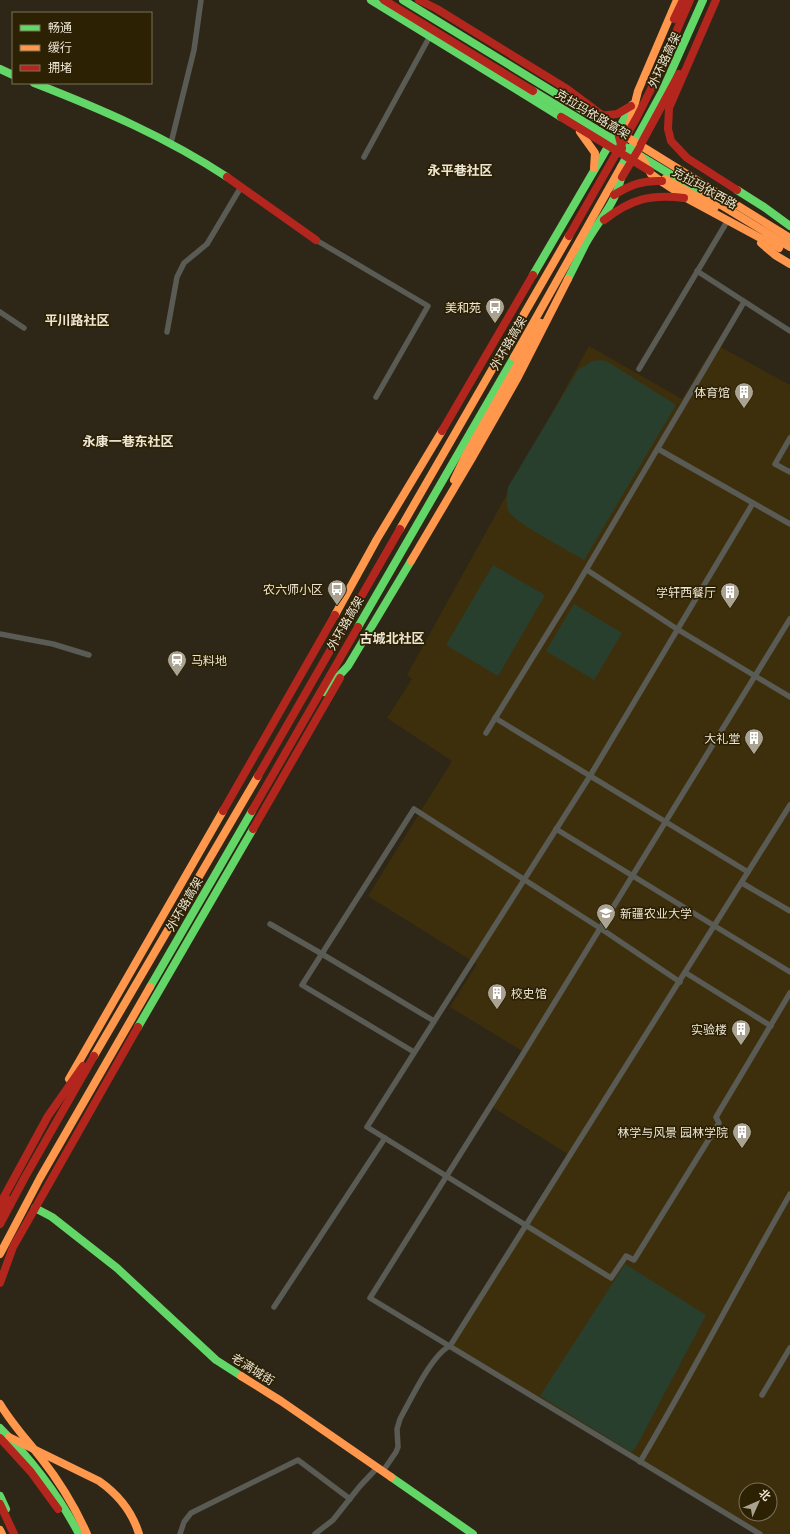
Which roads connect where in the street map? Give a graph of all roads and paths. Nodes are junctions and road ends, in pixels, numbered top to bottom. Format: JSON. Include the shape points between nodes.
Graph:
{"nodes":[{"id":1,"x":201,"y":0,"type":"edge"},
{"id":2,"x":371,"y":0,"type":"edge"},
{"id":3,"x":384,"y":0,"type":"edge"},
{"id":4,"x":403,"y":0,"type":"edge"},
{"id":5,"x":406,"y":0,"type":"edge"},
{"id":6,"x":419,"y":0,"type":"edge"},
{"id":7,"x":678,"y":0,"type":"edge"},
{"id":8,"x":683,"y":0,"type":"edge"},
{"id":9,"x":690,"y":0,"type":"edge"},
{"id":10,"x":703,"y":0,"type":"edge"},
{"id":11,"x":711,"y":0,"type":"edge"},
{"id":12,"x":716,"y":0,"type":"edge"},
{"id":13,"x":430,"y":36,"type":"junction"},
{"id":14,"x":0,"y":69,"type":"edge"},
{"id":15,"x":12,"y":75,"type":"edge"},
{"id":16,"x":36,"y":84,"type":"edge"},
{"id":17,"x":631,"y":106,"type":"junction"},
{"id":18,"x":595,"y":116,"type":"junction"},
{"id":19,"x":576,"y":126,"type":"junction"},
{"id":20,"x":618,"y":130,"type":"junction"},
{"id":21,"x":171,"y":143,"type":"junction"},
{"id":22,"x":641,"y":144,"type":"junction"},
{"id":23,"x":608,"y":146,"type":"junction"},
{"id":24,"x":364,"y":157,"type":"dead end"},
{"id":25,"x":632,"y":160,"type":"junction"},
{"id":26,"x":594,"y":170,"type":"junction"},
{"id":27,"x":670,"y":182,"type":"junction"},
{"id":28,"x":241,"y":186,"type":"junction"},
{"id":29,"x":611,"y":197,"type":"junction"},
{"id":30,"x":688,"y":199,"type":"junction"},
{"id":31,"x":724,"y":212,"type":"junction"},
{"id":32,"x":601,"y":222,"type":"junction"},
{"id":33,"x":725,"y":226,"type":"dead end"},
{"id":34,"x":790,"y":226,"type":"edge"},
{"id":35,"x":790,"y":239,"type":"edge"},
{"id":36,"x":316,"y":240,"type":"joint"},
{"id":37,"x":790,"y":247,"type":"edge"},
{"id":38,"x":790,"y":251,"type":"edge"},
{"id":39,"x":790,"y":254,"type":"edge"},
{"id":40,"x":790,"y":264,"type":"edge"},
{"id":41,"x":697,"y":271,"type":"junction"},
{"id":42,"x":744,"y":302,"type":"junction"},
{"id":43,"x":0,"y":312,"type":"edge"},
{"id":44,"x":24,"y":328,"type":"dead end"},
{"id":45,"x":790,"y":331,"type":"edge"},
{"id":46,"x":167,"y":332,"type":"dead end"},
{"id":47,"x":639,"y":369,"type":"dead end"},
{"id":48,"x":376,"y":397,"type":"dead end"},
{"id":49,"x":790,"y":438,"type":"edge"},
{"id":50,"x":658,"y":448,"type":"junction"},
{"id":51,"x":790,"y":472,"type":"edge"},
{"id":52,"x":753,"y":503,"type":"junction"},
{"id":53,"x":790,"y":524,"type":"edge"},
{"id":54,"x":587,"y":570,"type":"junction"},
{"id":55,"x":790,"y":619,"type":"edge"},
{"id":56,"x":677,"y":629,"type":"junction"},
{"id":57,"x":0,"y":634,"type":"edge"},
{"id":58,"x":89,"y":655,"type":"dead end"},
{"id":59,"x":755,"y":676,"type":"junction"},
{"id":60,"x":790,"y":697,"type":"edge"},
{"id":61,"x":312,"y":705,"type":"junction"},
{"id":62,"x":495,"y":718,"type":"junction"},
{"id":63,"x":486,"y":733,"type":"dead end"},
{"id":64,"x":590,"y":776,"type":"junction"},
{"id":65,"x":790,"y":805,"type":"edge"},
{"id":66,"x":665,"y":822,"type":"junction"},
{"id":67,"x":556,"y":829,"type":"junction"},
{"id":68,"x":748,"y":872,"type":"junction"},
{"id":69,"x":632,"y":875,"type":"junction"},
{"id":70,"x":524,"y":879,"type":"junction"},
{"id":71,"x":742,"y":883,"type":"junction"},
{"id":72,"x":790,"y":911,"type":"edge"},
{"id":73,"x":270,"y":924,"type":"dead end"},
{"id":74,"x":715,"y":926,"type":"junction"},
{"id":75,"x":600,"y":928,"type":"junction"},
{"id":76,"x":322,"y":954,"type":"junction"},
{"id":77,"x":790,"y":972,"type":"edge"},
{"id":78,"x":686,"y":973,"type":"junction"},
{"id":79,"x":680,"y":982,"type":"junction"},
{"id":80,"x":790,"y":993,"type":"edge"},
{"id":81,"x":434,"y":1022,"type":"junction"},
{"id":82,"x":770,"y":1026,"type":"junction"},
{"id":83,"x":101,"y":1043,"type":"junction"},
{"id":84,"x":414,"y":1052,"type":"junction"},
{"id":85,"x":385,"y":1138,"type":"junction"},
{"id":86,"x":447,"y":1176,"type":"junction"},
{"id":87,"x":790,"y":1194,"type":"edge"},
{"id":88,"x":0,"y":1204,"type":"edge"},
{"id":89,"x":35,"y":1208,"type":"junction"},
{"id":90,"x":0,"y":1213,"type":"edge"},
{"id":91,"x":0,"y":1224,"type":"edge"},
{"id":92,"x":526,"y":1226,"type":"junction"},
{"id":93,"x":0,"y":1254,"type":"edge"},
{"id":94,"x":0,"y":1283,"type":"edge"},
{"id":95,"x":274,"y":1307,"type":"dead end"},
{"id":96,"x":450,"y":1346,"type":"junction"},
{"id":97,"x":790,"y":1348,"type":"edge"},
{"id":98,"x":762,"y":1395,"type":"dead end"},
{"id":99,"x":0,"y":1404,"type":"edge"},
{"id":100,"x":0,"y":1428,"type":"edge"},
{"id":101,"x":0,"y":1432,"type":"edge"},
{"id":102,"x":0,"y":1438,"type":"edge"},
{"id":103,"x":640,"y":1462,"type":"junction"},
{"id":104,"x":380,"y":1469,"type":"junction"},
{"id":105,"x":0,"y":1496,"type":"edge"},
{"id":106,"x":350,"y":1499,"type":"junction"},
{"id":107,"x":0,"y":1504,"type":"edge"},
{"id":108,"x":0,"y":1530,"type":"edge"},
{"id":109,"x":2,"y":1534,"type":"edge"},
{"id":110,"x":14,"y":1534,"type":"edge"},
{"id":111,"x":18,"y":1534,"type":"edge"},
{"id":112,"x":71,"y":1534,"type":"edge"},
{"id":113,"x":79,"y":1534,"type":"edge"},
{"id":114,"x":87,"y":1534,"type":"edge"},
{"id":115,"x":139,"y":1534,"type":"edge"},
{"id":116,"x":180,"y":1534,"type":"edge"},
{"id":117,"x":315,"y":1534,"type":"edge"},
{"id":118,"x":472,"y":1534,"type":"edge"},
{"id":119,"x":760,"y":1534,"type":"edge"}],
"edges":[{"from":1,"to":21,"type":"street","via":[[194,50]]},
{"from":2,"to":13,"type":"main road","name":"克拉玛依西路"},
{"from":3,"to":37,"type":"main road","name":"克拉玛依路高架"},
{"from":4,"to":35,"type":"main road","name":"克拉玛依路高架"},
{"from":5,"to":18,"type":"main road","name":"克拉玛依西路"},
{"from":6,"to":32,"type":"main road","via":[[567,89],[606,118],[618,133],[623,152],[623,171],[620,187]]},
{"from":7,"to":30,"type":"main road","via":[[640,85],[630,124],[632,136],[651,174]]},
{"from":8,"to":17,"type":"main road","via":[[648,76]]},
{"from":9,"to":83,"type":"main road","name":"外环路高架","via":[[654,84],[637,116],[303,698]]},
{"from":10,"to":61,"type":"main road","name":"外环路高架","via":[[681,54],[647,122]]},
{"from":11,"to":22,"type":"main road","via":[[677,79]]},
{"from":12,"to":34,"type":"main road","via":[[669,108],[667,124],[671,140],[680,152],[693,162],[762,205]]},
{"from":13,"to":19,"type":"main road","name":"克拉玛依西路"},
{"from":13,"to":24,"type":"street"},
{"from":14,"to":15,"type":"main road"},
{"from":16,"to":21,"type":"main road"},
{"from":17,"to":18,"type":"main road","via":[[617,114]]},
{"from":17,"to":20,"type":"main road"},
{"from":18,"to":20,"type":"main road","name":"克拉玛依西路"},
{"from":19,"to":23,"type":"main road","name":"克拉玛依西路"},
{"from":19,"to":26,"type":"main road","via":[[595,154]]},
{"from":20,"to":22,"type":"main road","name":"克拉玛依西路"},
{"from":20,"to":23,"type":"main road"},
{"from":21,"to":28,"type":"main road"},
{"from":22,"to":25,"type":"main road"},
{"from":22,"to":35,"type":"main road","name":"克拉玛依西路"},
{"from":23,"to":25,"type":"main road","name":"克拉玛依西路"},
{"from":23,"to":26,"type":"main road"},
{"from":25,"to":27,"type":"main road","name":"克拉玛依西路"},
{"from":25,"to":29,"type":"main road"},
{"from":26,"to":90,"type":"main road","via":[[377,539],[288,699],[45,1119]]},
{"from":27,"to":29,"type":"main road","via":[[648,180],[628,186]]},
{"from":27,"to":31,"type":"main road","name":"克拉玛依西路"},
{"from":28,"to":36,"type":"main road"},
{"from":28,"to":46,"type":"street","via":[[207,244],[184,263],[177,277]]},
{"from":29,"to":89,"type":"main road","via":[[466,455],[438,515],[322,708]]},
{"from":30,"to":32,"type":"main road","via":[[665,196],[642,198],[620,208]]},
{"from":30,"to":39,"type":"main road"},
{"from":31,"to":38,"type":"main road","name":"克拉玛依西路"},
{"from":31,"to":40,"type":"main road","via":[[775,255]]},
{"from":32,"to":61,"type":"main road","via":[[587,242],[518,377],[472,458],[348,666]]},
{"from":33,"to":41,"type":"street"},
{"from":36,"to":48,"type":"street","via":[[428,306]]},
{"from":41,"to":42,"type":"street"},
{"from":41,"to":47,"type":"street"},
{"from":42,"to":45,"type":"street"},
{"from":42,"to":50,"type":"street"},
{"from":43,"to":44,"type":"street"},
{"from":49,"to":51,"type":"street","via":[[775,464]]},
{"from":50,"to":52,"type":"street"},
{"from":50,"to":54,"type":"street"},
{"from":52,"to":53,"type":"street"},
{"from":52,"to":56,"type":"street"},
{"from":54,"to":56,"type":"street"},
{"from":54,"to":62,"type":"street"},
{"from":55,"to":59,"type":"street"},
{"from":56,"to":59,"type":"street"},
{"from":56,"to":64,"type":"street"},
{"from":57,"to":58,"type":"street","via":[[52,644]]},
{"from":59,"to":60,"type":"street"},
{"from":59,"to":66,"type":"street"},
{"from":61,"to":93,"type":"main road","name":"外环路高架","via":[[40,1178]]},
{"from":62,"to":63,"type":"street"},
{"from":62,"to":64,"type":"street"},
{"from":64,"to":66,"type":"street"},
{"from":64,"to":67,"type":"street"},
{"from":65,"to":68,"type":"street"},
{"from":66,"to":68,"type":"street"},
{"from":66,"to":69,"type":"street"},
{"from":67,"to":69,"type":"street"},
{"from":67,"to":70,"type":"street"},
{"from":68,"to":71,"type":"street"},
{"from":69,"to":74,"type":"street"},
{"from":69,"to":75,"type":"street"},
{"from":70,"to":75,"type":"street"},
{"from":70,"to":76,"type":"street","via":[[414,809]]},
{"from":70,"to":81,"type":"street"},
{"from":71,"to":72,"type":"street"},
{"from":71,"to":74,"type":"street"},
{"from":73,"to":76,"type":"street"},
{"from":74,"to":77,"type":"street"},
{"from":74,"to":78,"type":"street"},
{"from":75,"to":79,"type":"street"},
{"from":75,"to":86,"type":"street"},
{"from":76,"to":81,"type":"street"},
{"from":76,"to":84,"type":"street","via":[[302,984]]},
{"from":78,"to":79,"type":"street"},
{"from":78,"to":82,"type":"street"},
{"from":79,"to":92,"type":"street"},
{"from":80,"to":82,"type":"street"},
{"from":81,"to":84,"type":"street"},
{"from":82,"to":92,"type":"street","via":[[716,1117],[719,1123],[634,1260],[626,1256],[611,1278]]},
{"from":83,"to":88,"type":"main road","via":[[64,1090]]},
{"from":83,"to":91,"type":"main road","name":"外环路高架"},
{"from":84,"to":85,"type":"street","via":[[367,1126]]},
{"from":85,"to":86,"type":"street"},
{"from":85,"to":95,"type":"street"},
{"from":86,"to":92,"type":"street"},
{"from":86,"to":96,"type":"street","via":[[370,1298]]},
{"from":87,"to":103,"type":"street"},
{"from":89,"to":94,"type":"main road","via":[[13,1246]]},
{"from":89,"to":104,"type":"main road","name":"老满城街","via":[[52,1217],[117,1268],[216,1360]]},
{"from":92,"to":96,"type":"street"},
{"from":96,"to":103,"type":"street"},
{"from":96,"to":104,"type":"street","via":[[439,1354],[400,1419],[397,1429],[398,1447]]},
{"from":97,"to":98,"type":"street"},
{"from":99,"to":114,"type":"main road","via":[[65,1492]]},
{"from":100,"to":113,"type":"main road","via":[[43,1475]]},
{"from":101,"to":115,"type":"main road","via":[[100,1481],[124,1502]]},
{"from":102,"to":112,"type":"main road","via":[[42,1486]]},
{"from":103,"to":119,"type":"street"},
{"from":104,"to":106,"type":"street"},
{"from":104,"to":118,"type":"main road","name":"老满城街"},
{"from":105,"to":111,"type":"main road"},
{"from":106,"to":116,"type":"street","via":[[298,1460],[191,1513],[184,1522]]},
{"from":106,"to":117,"type":"street","via":[[333,1520]]},
{"from":107,"to":110,"type":"main road"},
{"from":108,"to":109,"type":"main road"}]}
